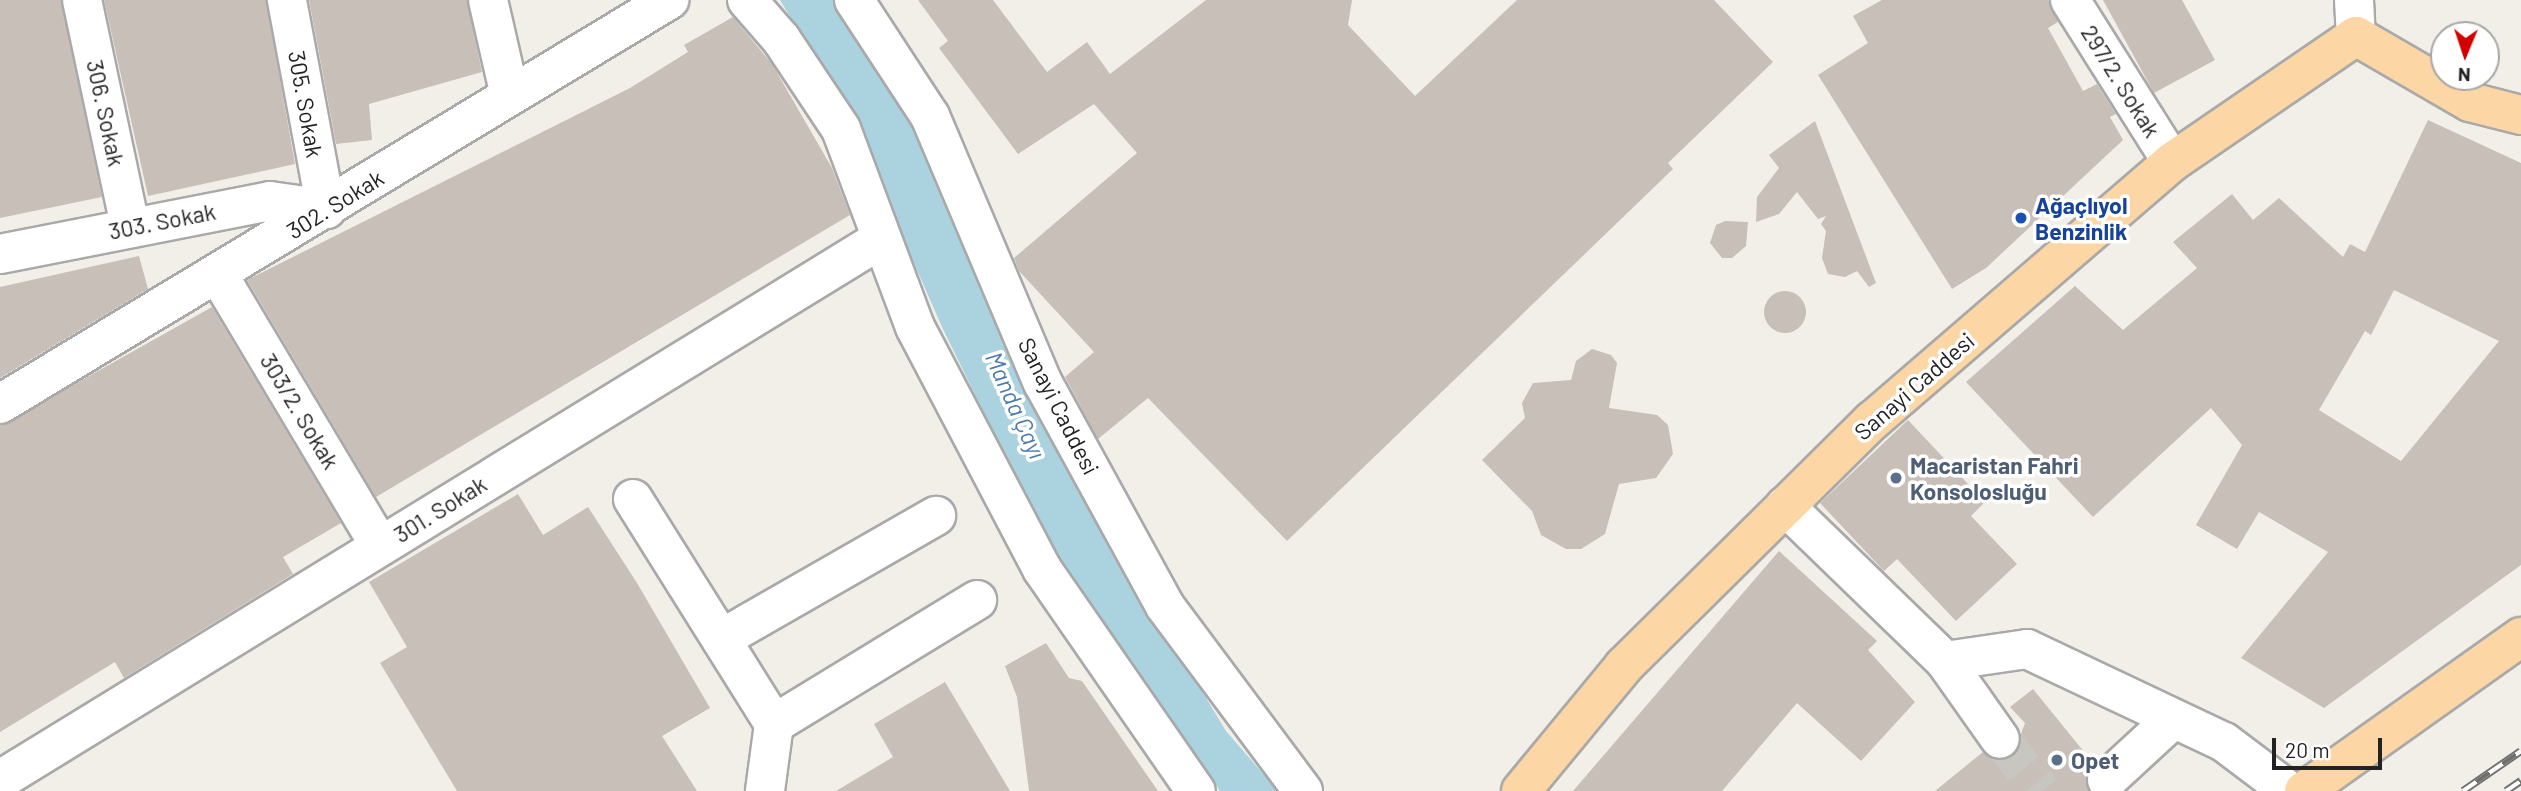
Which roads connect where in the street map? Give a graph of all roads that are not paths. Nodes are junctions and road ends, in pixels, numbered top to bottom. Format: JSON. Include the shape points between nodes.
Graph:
{"nodes":[{"id":1,"x":82,"y":0,"type":"edge"},
{"id":2,"x":287,"y":0,"type":"edge"},
{"id":3,"x":488,"y":0,"type":"edge"},
{"id":4,"x":669,"y":0,"type":"edge"},
{"id":5,"x":747,"y":0,"type":"edge"},
{"id":6,"x":853,"y":0,"type":"edge"},
{"id":7,"x":2070,"y":0,"type":"edge"},
{"id":8,"x":2355,"y":18,"type":"edge"},
{"id":9,"x":510,"y":96,"type":"junction"},
{"id":10,"x":2521,"y":115,"type":"edge"},
{"id":11,"x":2172,"y":162,"type":"junction"},
{"id":12,"x":326,"y":209,"type":"junction"},
{"id":13,"x":130,"y":226,"type":"junction"},
{"id":14,"x":881,"y":239,"type":"junction"},
{"id":15,"x":0,"y":254,"type":"edge"},
{"id":16,"x":219,"y":276,"type":"junction"},
{"id":17,"x":0,"y":404,"type":"edge"},
{"id":18,"x":633,"y":499,"type":"dead end"},
{"id":19,"x":1786,"y":506,"type":"junction"},
{"id":20,"x":936,"y":516,"type":"dead end"},
{"id":21,"x":380,"y":546,"type":"junction"},
{"id":22,"x":977,"y":600,"type":"dead end"},
{"id":23,"x":2521,"y":636,"type":"edge"},
{"id":24,"x":721,"y":639,"type":"junction"},
{"id":25,"x":1945,"y":661,"type":"junction"},
{"id":26,"x":2173,"y":719,"type":"junction"},
{"id":27,"x":774,"y":724,"type":"junction"},
{"id":28,"x":2000,"y":739,"type":"tunnel mouth"},
{"id":29,"x":2,"y":774,"type":"edge"},
{"id":30,"x":2108,"y":780,"type":"dead end"},
{"id":31,"x":765,"y":791,"type":"edge"},
{"id":32,"x":1196,"y":791,"type":"edge"},
{"id":33,"x":1303,"y":791,"type":"edge"},
{"id":34,"x":1521,"y":791,"type":"edge"},
{"id":35,"x":2289,"y":791,"type":"edge"},
{"id":36,"x":2304,"y":791,"type":"edge"}],
"edges":[{"from":1,"to":13,"type":"street","name":"306. Sokak"},
{"from":2,"to":12,"type":"street","name":"305. Sokak"},
{"from":3,"to":9,"type":"street"},
{"from":4,"to":9,"type":"street","name":"302. Sokak"},
{"from":5,"to":14,"type":"street","via":[[781,39],[841,129]]},
{"from":6,"to":33,"type":"street","name":"Sanayi Caddesi","via":[[930,117],[1042,383],[1165,606]]},
{"from":7,"to":11,"type":"street","name":"297/2. Sokak"},
{"from":8,"to":10,"type":"main road","via":[[2470,102]]},
{"from":8,"to":11,"type":"main road","name":"Sanayi Caddesi"},
{"from":9,"to":12,"type":"street","name":"302. Sokak"},
{"from":11,"to":19,"type":"main road","name":"Sanayi Caddesi","via":[[1872,421]]},
{"from":12,"to":13,"type":"street","name":"303. Sokak","via":[[270,201]]},
{"from":12,"to":16,"type":"street","name":"302. Sokak"},
{"from":13,"to":15,"type":"street","name":"303. Sokak"},
{"from":14,"to":21,"type":"street","name":"301. Sokak"},
{"from":14,"to":32,"type":"street","via":[[915,327],[1042,569]]},
{"from":16,"to":17,"type":"street","name":"302. Sokak"},
{"from":16,"to":21,"type":"street","name":"303/2. Sokak"},
{"from":18,"to":24,"type":"street"},
{"from":19,"to":25,"type":"street"},
{"from":19,"to":34,"type":"main road","name":"Sanayi Caddesi","via":[[1624,666]]},
{"from":20,"to":24,"type":"street"},
{"from":21,"to":29,"type":"street","name":"301. Sokak"},
{"from":22,"to":27,"type":"street"},
{"from":23,"to":36,"type":"main road"},
{"from":24,"to":27,"type":"street"},
{"from":25,"to":26,"type":"street","via":[[2027,649]]},
{"from":25,"to":28,"type":"street"},
{"from":26,"to":30,"type":"street"},
{"from":26,"to":35,"type":"street","via":[[2224,743]]},
{"from":27,"to":31,"type":"street"}]}
